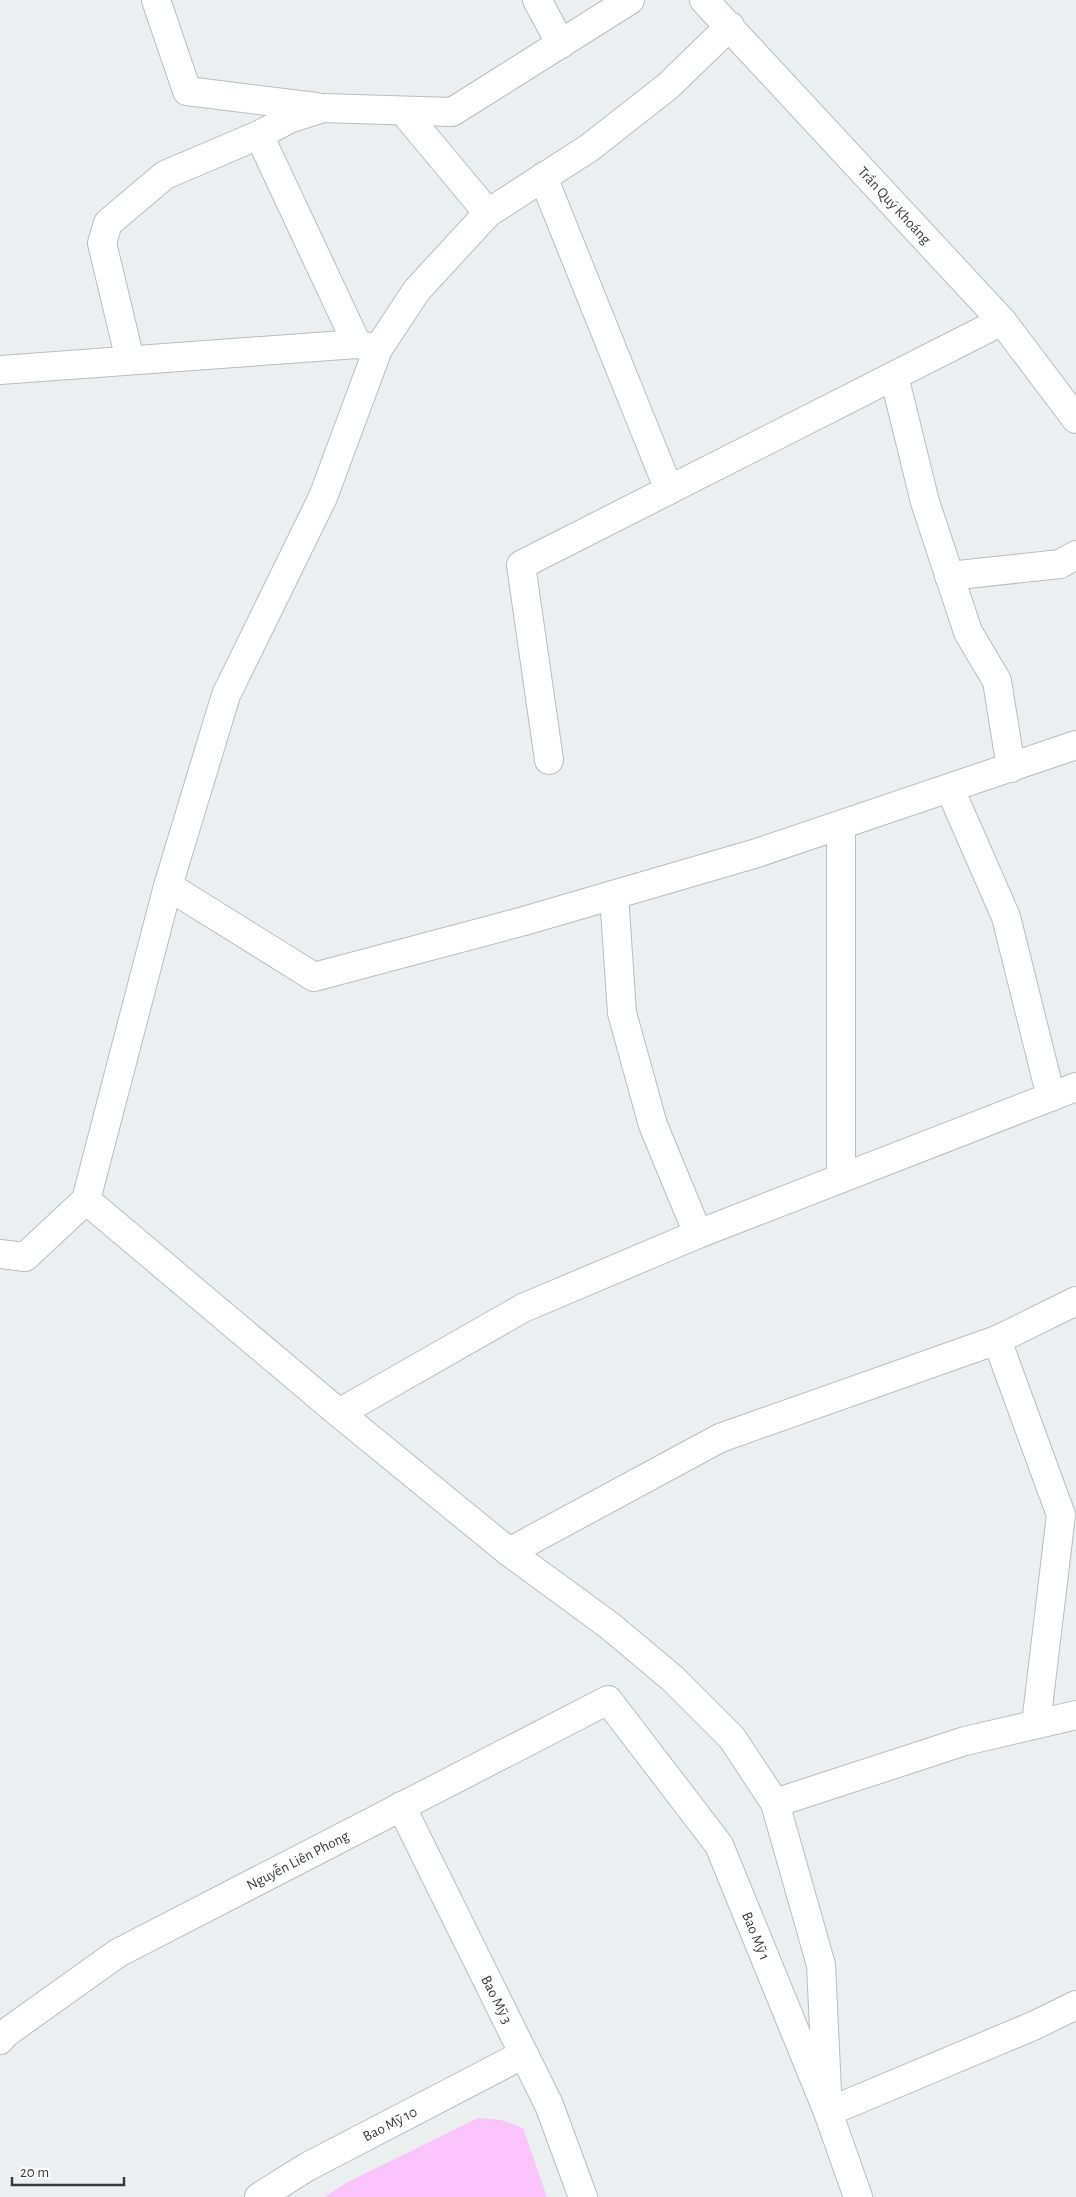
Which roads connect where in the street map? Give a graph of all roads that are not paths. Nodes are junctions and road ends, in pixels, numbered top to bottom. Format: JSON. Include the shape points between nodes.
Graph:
{"nodes":[{"id":1,"x":156,"y":0,"type":"edge"},
{"id":2,"x":537,"y":0,"type":"edge"},
{"id":3,"x":630,"y":0,"type":"edge"},
{"id":4,"x":704,"y":0,"type":"edge"},
{"id":5,"x":730,"y":26,"type":"junction"},
{"id":6,"x":561,"y":44,"type":"junction"},
{"id":7,"x":323,"y":108,"type":"junction"},
{"id":8,"x":403,"y":111,"type":"junction"},
{"id":9,"x":259,"y":134,"type":"junction"},
{"id":10,"x":543,"y":177,"type":"junction"},
{"id":11,"x":488,"y":213,"type":"junction"},
{"id":12,"x":1002,"y":321,"type":"junction"},
{"id":13,"x":367,"y":346,"type":"junction"},
{"id":14,"x":130,"y":360,"type":"junction"},
{"id":15,"x":0,"y":370,"type":"edge"},
{"id":16,"x":894,"y":376,"type":"junction"},
{"id":17,"x":1076,"y":419,"type":"edge"},
{"id":18,"x":669,"y":490,"type":"junction"},
{"id":19,"x":1076,"y":555,"type":"edge"},
{"id":20,"x":949,"y":576,"type":"junction"},
{"id":21,"x":1076,"y":744,"type":"edge"},
{"id":22,"x":549,"y":760,"type":"dead end"},
{"id":23,"x":1011,"y":768,"type":"junction"},
{"id":24,"x":950,"y":788,"type":"junction"},
{"id":25,"x":841,"y":825,"type":"junction"},
{"id":26,"x":168,"y":886,"type":"junction"},
{"id":27,"x":614,"y":895,"type":"junction"},
{"id":28,"x":1076,"y":1087,"type":"edge"},
{"id":29,"x":1051,"y":1097,"type":"junction"},
{"id":30,"x":842,"y":1178,"type":"junction"},
{"id":31,"x":86,"y":1200,"type":"junction"},
{"id":32,"x":698,"y":1234,"type":"junction"},
{"id":33,"x":0,"y":1254,"type":"edge"},
{"id":34,"x":1076,"y":1301,"type":"edge"},
{"id":35,"x":997,"y":1340,"type":"junction"},
{"id":36,"x":339,"y":1413,"type":"junction"},
{"id":37,"x":509,"y":1552,"type":"junction"},
{"id":38,"x":1064,"y":1575,"type":"edge"},
{"id":39,"x":608,"y":1700,"type":"joint"},
{"id":40,"x":1076,"y":1715,"type":"edge"},
{"id":41,"x":1036,"y":1724,"type":"junction"},
{"id":42,"x":775,"y":1803,"type":"junction"},
{"id":43,"x":400,"y":1806,"type":"junction"},
{"id":44,"x":1076,"y":2005,"type":"edge"},
{"id":45,"x":0,"y":2040,"type":"edge"},
{"id":46,"x":524,"y":2054,"type":"junction"},
{"id":47,"x":828,"y":2112,"type":"junction"},
{"id":48,"x":259,"y":2197,"type":"edge"},
{"id":49,"x":583,"y":2197,"type":"edge"},
{"id":50,"x":858,"y":2197,"type":"edge"}],
"edges":[{"from":1,"to":7,"type":"street","via":[[187,91]]},
{"from":2,"to":6,"type":"street"},
{"from":3,"to":6,"type":"street"},
{"from":4,"to":5,"type":"street","name":"Trần Quý Khoáng"},
{"from":5,"to":10,"type":"street","via":[[668,86],[589,148]]},
{"from":5,"to":12,"type":"street","name":"Trần Quý Khoáng"},
{"from":6,"to":8,"type":"street","via":[[452,112]]},
{"from":7,"to":8,"type":"street"},
{"from":7,"to":9,"type":"street","via":[[289,119]]},
{"from":8,"to":11,"type":"street"},
{"from":9,"to":13,"type":"street"},
{"from":9,"to":14,"type":"street","via":[[165,175],[108,223],[102,243]]},
{"from":10,"to":11,"type":"street"},
{"from":10,"to":18,"type":"street"},
{"from":11,"to":13,"type":"street"},
{"from":12,"to":16,"type":"street"},
{"from":12,"to":17,"type":"street","name":"Trần Quý Khoáng"},
{"from":13,"to":14,"type":"street"},
{"from":13,"to":26,"type":"street","via":[[323,497],[226,695]]},
{"from":14,"to":15,"type":"street"},
{"from":16,"to":18,"type":"street"},
{"from":16,"to":20,"type":"street","via":[[925,502]]},
{"from":18,"to":22,"type":"street","via":[[521,565]]},
{"from":19,"to":20,"type":"street","via":[[1060,564]]},
{"from":20,"to":23,"type":"street","via":[[968,632],[997,681]]},
{"from":21,"to":23,"type":"street"},
{"from":23,"to":24,"type":"street"},
{"from":24,"to":25,"type":"street"},
{"from":24,"to":29,"type":"street","via":[[1006,917]]},
{"from":25,"to":27,"type":"street","via":[[757,854]]},
{"from":25,"to":30,"type":"street"},
{"from":26,"to":27,"type":"street","via":[[314,977]]},
{"from":26,"to":31,"type":"street"},
{"from":27,"to":32,"type":"street","via":[[622,1013],[654,1125]]},
{"from":28,"to":29,"type":"street"},
{"from":29,"to":30,"type":"street"},
{"from":30,"to":32,"type":"street"},
{"from":31,"to":33,"type":"street","via":[[25,1258]]},
{"from":31,"to":36,"type":"street"},
{"from":32,"to":36,"type":"street","via":[[523,1308]]},
{"from":34,"to":35,"type":"street"},
{"from":35,"to":37,"type":"street","via":[[720,1438]]},
{"from":35,"to":38,"type":"street","via":[[1061,1515]]},
{"from":36,"to":37,"type":"street"},
{"from":37,"to":42,"type":"street","via":[[610,1626],[672,1678],[732,1738]]},
{"from":38,"to":41,"type":"street"},
{"from":39,"to":43,"type":"street","name":"Nguyễn Liên Phong"},
{"from":39,"to":47,"type":"street","name":"Bao Mỹ 1","via":[[719,1845]]},
{"from":40,"to":41,"type":"street"},
{"from":41,"to":42,"type":"street","via":[[965,1741]]},
{"from":42,"to":47,"type":"street","via":[[821,1965]]},
{"from":43,"to":45,"type":"street","name":"Nguyễn Liên Phong","via":[[118,1952],[6,2032]]},
{"from":43,"to":46,"type":"street","name":"Bao Mỹ 3"},
{"from":44,"to":47,"type":"street"},
{"from":46,"to":48,"type":"street","name":"Bao Mỹ 10","via":[[308,2166]]},
{"from":46,"to":49,"type":"street","name":"Bao Mỹ 3","via":[[549,2106]]},
{"from":47,"to":50,"type":"street","name":"Bao Mỹ 1"}]}
